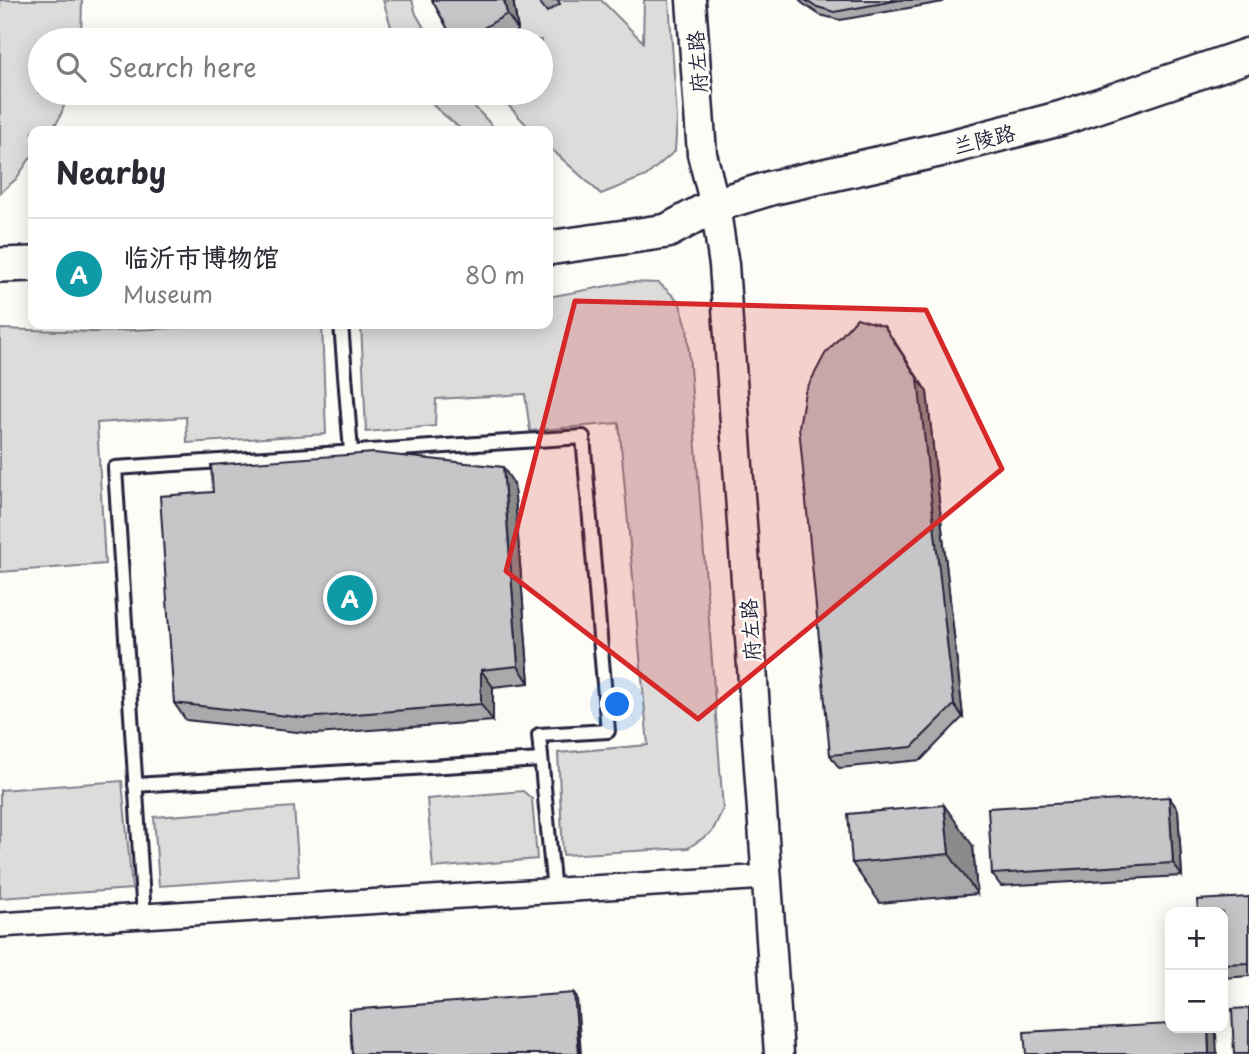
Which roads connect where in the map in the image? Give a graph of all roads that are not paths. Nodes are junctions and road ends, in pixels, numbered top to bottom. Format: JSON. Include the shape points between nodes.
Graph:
{"nodes":[{"id":1,"x":691,"y":0,"type":"edge"},
{"id":2,"x":703,"y":0,"type":"edge"},
{"id":3,"x":1249,"y":55,"type":"edge"},
{"id":4,"x":1249,"y":79,"type":"edge"},
{"id":5,"x":715,"y":205,"type":"junction"},
{"id":6,"x":553,"y":224,"type":"edge"},
{"id":7,"x":553,"y":247,"type":"edge"},
{"id":8,"x":28,"y":264,"type":"edge"},
{"id":9,"x":0,"y":265,"type":"edge"},
{"id":10,"x":28,"y":287,"type":"edge"},
{"id":11,"x":0,"y":288,"type":"edge"},
{"id":12,"x":341,"y":329,"type":"edge"},
{"id":13,"x":351,"y":452,"type":"junction"},
{"id":14,"x":541,"y":760,"type":"junction"},
{"id":15,"x":135,"y":785,"type":"junction"},
{"id":16,"x":760,"y":878,"type":"junction"},
{"id":17,"x":554,"y":892,"type":"junction"},
{"id":18,"x":144,"y":916,"type":"junction"},
{"id":19,"x":0,"y":925,"type":"edge"},
{"id":20,"x":766,"y":1054,"type":"edge"},
{"id":21,"x":779,"y":1054,"type":"edge"}],
"edges":[{"from":1,"to":5,"type":"street","name":"府左路","via":[[702,154]]},
{"from":2,"to":5,"type":"street","name":"府左路"},
{"from":3,"to":5,"type":"main road","name":"兰陵路","via":[[1062,118]]},
{"from":4,"to":5,"type":"main road","name":"兰陵路","via":[[1069,140],[949,171],[772,211]]},
{"from":5,"to":6,"type":"main road","name":"兰陵路"},
{"from":5,"to":7,"type":"main road","name":"兰陵路","via":[[667,231]]},
{"from":5,"to":16,"type":"street","name":"府左路","via":[[724,265]]},
{"from":8,"to":9,"type":"main road"},
{"from":10,"to":11,"type":"main road"},
{"from":12,"to":13,"type":"lane"},
{"from":13,"to":14,"type":"lane","via":[[583,437],[608,731],[539,735]]},
{"from":13,"to":15,"type":"lane","via":[[115,468]]},
{"from":14,"to":15,"type":"lane"},
{"from":14,"to":17,"type":"lane"},
{"from":15,"to":18,"type":"lane"},
{"from":16,"to":17,"type":"street"},
{"from":16,"to":20,"type":"street","name":"府左路"},
{"from":16,"to":21,"type":"street","name":"府左路"},
{"from":17,"to":18,"type":"street"},
{"from":18,"to":19,"type":"street"}]}
